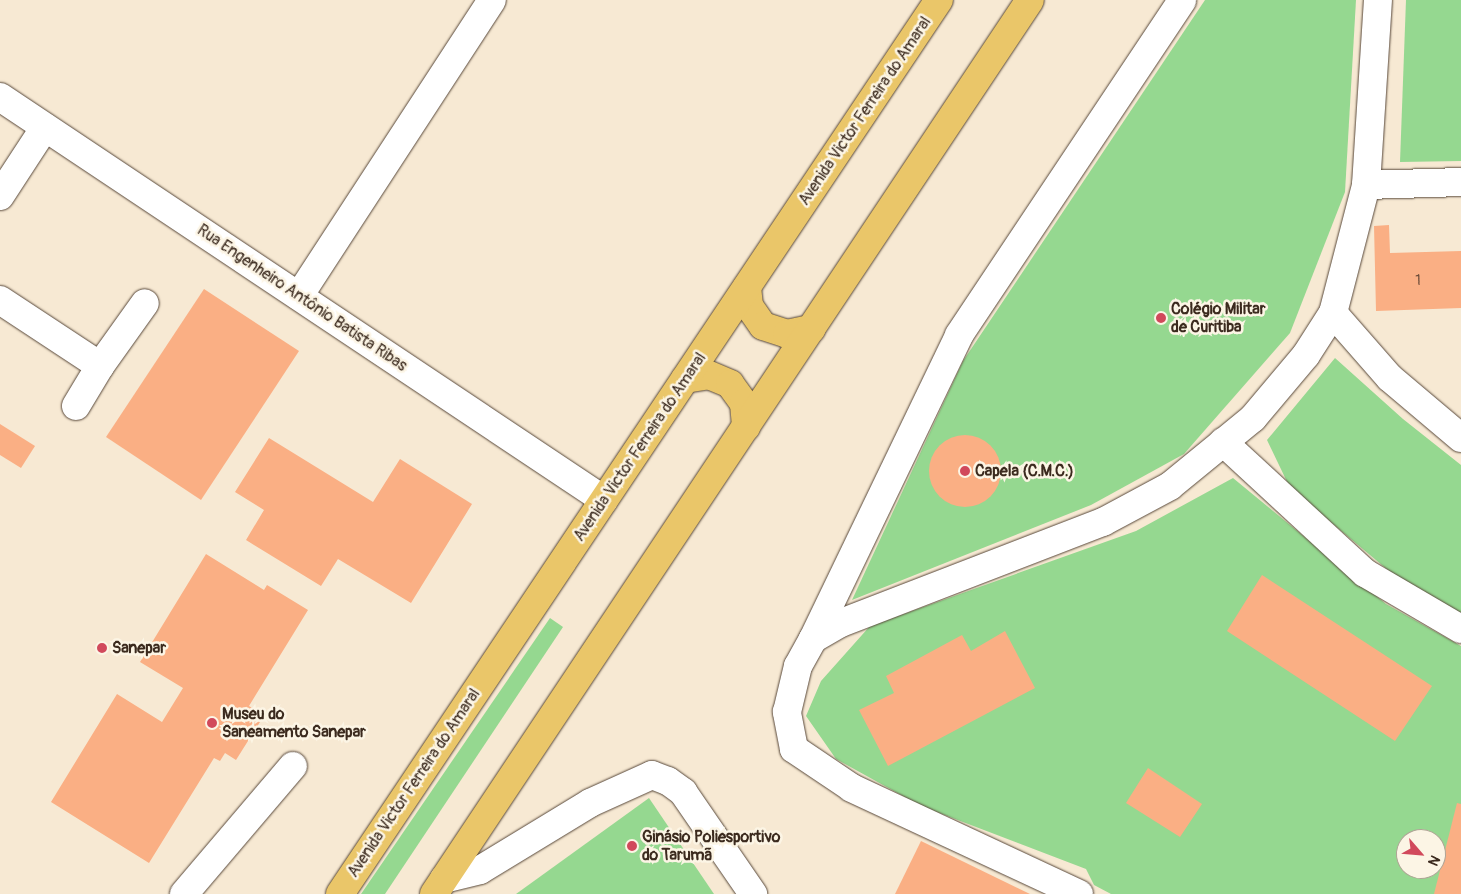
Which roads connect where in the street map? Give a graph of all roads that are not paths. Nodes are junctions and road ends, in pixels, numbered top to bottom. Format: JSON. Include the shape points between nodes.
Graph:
{"nodes":[{"id":1,"x":492,"y":0,"type":"edge"},
{"id":2,"x":939,"y":0,"type":"edge"},
{"id":3,"x":1030,"y":0,"type":"edge"},
{"id":4,"x":1182,"y":0,"type":"edge"},
{"id":5,"x":1378,"y":0,"type":"edge"},
{"id":6,"x":0,"y":97,"type":"edge"},
{"id":7,"x":45,"y":127,"type":"junction"},
{"id":8,"x":1461,"y":182,"type":"edge"},
{"id":9,"x":1366,"y":186,"type":"junction"},
{"id":10,"x":0,"y":196,"type":"edge"},
{"id":11,"x":747,"y":287,"type":"junction"},
{"id":12,"x":299,"y":296,"type":"junction"},
{"id":13,"x":0,"y":300,"type":"edge"},
{"id":14,"x":145,"y":303,"type":"dead end"},
{"id":15,"x":1333,"y":313,"type":"junction"},
{"id":16,"x":811,"y":329,"type":"junction"},
{"id":17,"x":100,"y":366,"type":"junction"},
{"id":18,"x":685,"y":379,"type":"junction"},
{"id":19,"x":76,"y":406,"type":"dead end"},
{"id":20,"x":746,"y":427,"type":"junction"},
{"id":21,"x":1461,"y":438,"type":"edge"},
{"id":22,"x":1223,"y":442,"type":"junction"},
{"id":23,"x":604,"y":500,"type":"junction"},
{"id":24,"x":1461,"y":629,"type":"edge"},
{"id":25,"x":813,"y":639,"type":"junction"},
{"id":26,"x":293,"y":766,"type":"dead end"},
{"id":27,"x":439,"y":886,"type":"edge"},
{"id":28,"x":184,"y":894,"type":"edge"},
{"id":29,"x":340,"y":894,"type":"edge"},
{"id":30,"x":753,"y":894,"type":"edge"},
{"id":31,"x":1079,"y":894,"type":"edge"}],
"edges":[{"from":1,"to":12,"type":"street"},
{"from":2,"to":11,"type":"highway","name":"Avenida Victor Ferreira do Amaral"},
{"from":3,"to":16,"type":"highway"},
{"from":4,"to":25,"type":"street","via":[[959,335]]},
{"from":5,"to":9,"type":"street"},
{"from":6,"to":7,"type":"street","name":"Rua Engenheiro Antônio Batista Ribas"},
{"from":7,"to":10,"type":"street"},
{"from":7,"to":12,"type":"street","name":"Rua Engenheiro Antônio Batista Ribas"},
{"from":8,"to":9,"type":"street"},
{"from":9,"to":15,"type":"street"},
{"from":11,"to":16,"type":"highway","via":[[749,306],[763,326],[786,334]]},
{"from":11,"to":18,"type":"highway","name":"Avenida Victor Ferreira do Amaral"},
{"from":12,"to":23,"type":"street","name":"Rua Engenheiro Antônio Batista Ribas"},
{"from":13,"to":17,"type":"street"},
{"from":14,"to":17,"type":"street"},
{"from":15,"to":21,"type":"street","via":[[1390,378]]},
{"from":15,"to":22,"type":"street","via":[[1306,355],[1253,418]]},
{"from":16,"to":20,"type":"highway"},
{"from":17,"to":19,"type":"street"},
{"from":18,"to":20,"type":"highway","via":[[709,375],[730,384],[744,403]]},
{"from":18,"to":23,"type":"highway","name":"Avenida Victor Ferreira do Amaral"},
{"from":20,"to":27,"type":"highway"},
{"from":22,"to":24,"type":"street","via":[[1365,573]]},
{"from":22,"to":25,"type":"street","via":[[1170,486],[1103,522],[868,611]]},
{"from":23,"to":29,"type":"highway","name":"Avenida Victor Ferreira do Amaral"},
{"from":25,"to":31,"type":"street","via":[[798,666],[787,712],[794,749],[852,788]]},
{"from":26,"to":28,"type":"street"},
{"from":27,"to":30,"type":"street","via":[[480,870],[590,803],[652,775],[684,792]]}]}
